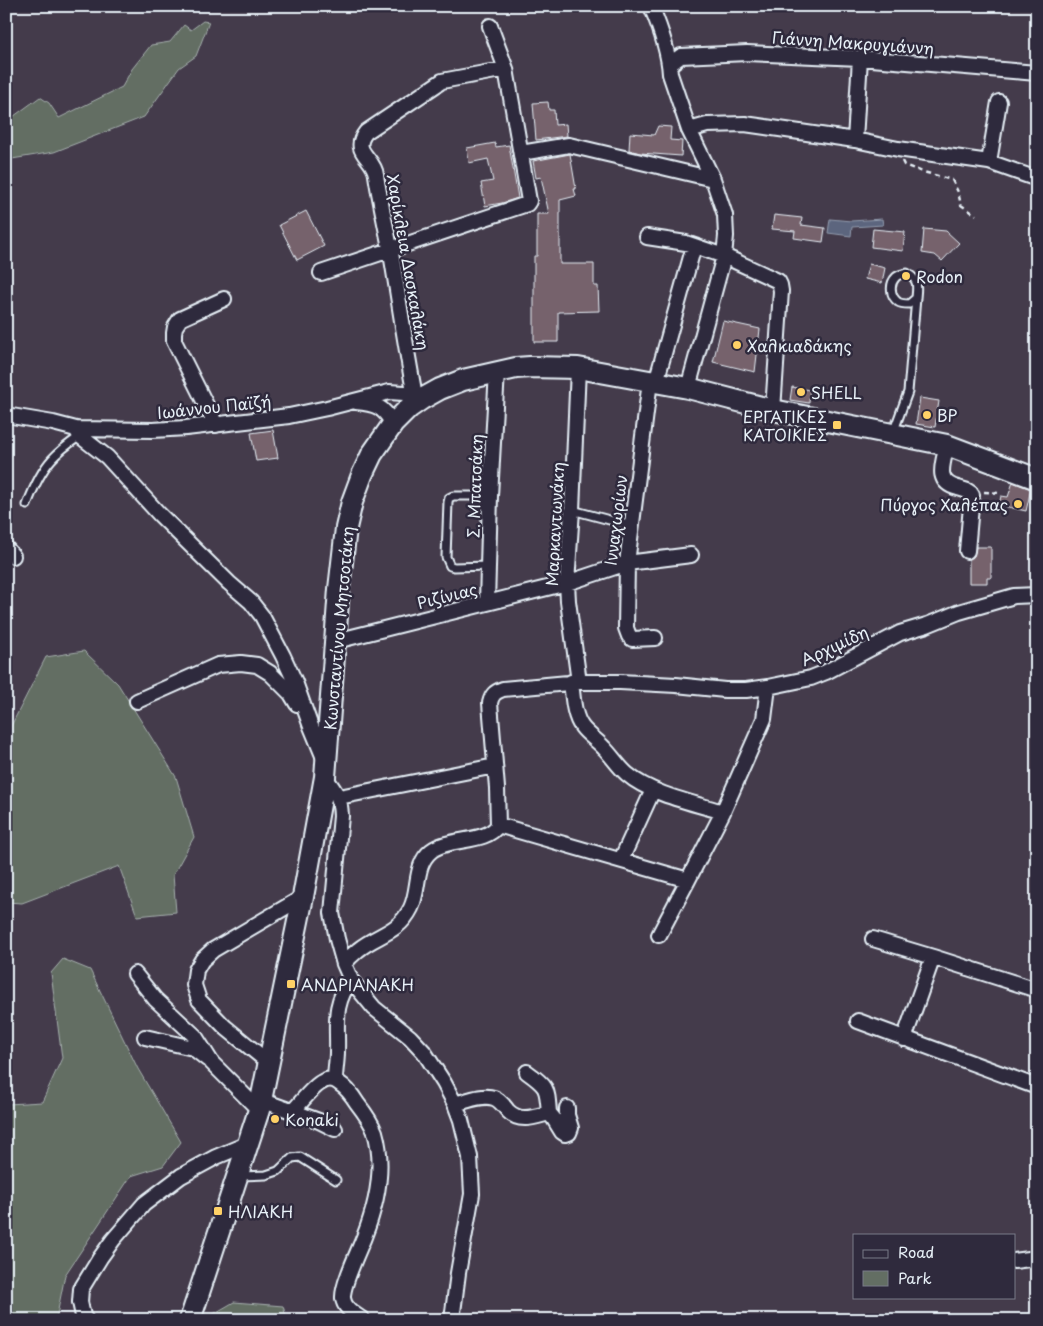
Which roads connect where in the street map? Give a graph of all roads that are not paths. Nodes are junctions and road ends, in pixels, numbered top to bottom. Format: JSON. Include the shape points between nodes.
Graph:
{"nodes":[{"id":1,"x":651,"y":6,"type":"edge"},
{"id":2,"x":490,"y":26,"type":"dead end"},
{"id":3,"x":860,"y":58,"type":"junction"},
{"id":4,"x":669,"y":65,"type":"junction"},
{"id":5,"x":506,"y":70,"type":"junction"},
{"id":6,"x":1037,"y":73,"type":"edge"},
{"id":7,"x":999,"y":102,"type":"dead end"},
{"id":8,"x":689,"y":130,"type":"junction"},
{"id":9,"x":855,"y":140,"type":"junction"},
{"id":10,"x":521,"y":152,"type":"junction"},
{"id":11,"x":989,"y":162,"type":"junction"},
{"id":12,"x":713,"y":179,"type":"junction"},
{"id":13,"x":1037,"y":179,"type":"edge"},
{"id":14,"x":647,"y":237,"type":"dead end"},
{"id":15,"x":694,"y":246,"type":"junction"},
{"id":16,"x":390,"y":250,"type":"junction"},
{"id":17,"x":724,"y":256,"type":"junction"},
{"id":18,"x":321,"y":273,"type":"dead end"},
{"id":19,"x":916,"y":298,"type":"junction"},
{"id":20,"x":224,"y":300,"type":"dead end"},
{"id":21,"x":578,"y":368,"type":"junction"},
{"id":22,"x":497,"y":371,"type":"junction"},
{"id":23,"x":653,"y":381,"type":"junction"},
{"id":24,"x":688,"y":388,"type":"junction"},
{"id":25,"x":384,"y":392,"type":"junction"},
{"id":26,"x":418,"y":397,"type":"junction"},
{"id":27,"x":353,"y":402,"type":"junction"},
{"id":28,"x":381,"y":408,"type":"junction"},
{"id":29,"x":773,"y":410,"type":"junction"},
{"id":30,"x":6,"y":415,"type":"edge"},
{"id":31,"x":393,"y":424,"type":"junction"},
{"id":32,"x":216,"y":425,"type":"junction"},
{"id":33,"x":78,"y":433,"type":"junction"},
{"id":34,"x":893,"y":434,"type":"junction"},
{"id":35,"x":947,"y":445,"type":"junction"},
{"id":36,"x":1037,"y":479,"type":"edge"},
{"id":37,"x":490,"y":496,"type":"junction"},
{"id":38,"x":27,"y":505,"type":"dead end"},
{"id":39,"x":572,"y":510,"type":"junction"},
{"id":40,"x":632,"y":526,"type":"junction"},
{"id":41,"x":967,"y":551,"type":"dead end"},
{"id":42,"x":691,"y":555,"type":"dead end"},
{"id":43,"x":627,"y":563,"type":"junction"},
{"id":44,"x":488,"y":566,"type":"junction"},
{"id":45,"x":567,"y":583,"type":"junction"},
{"id":46,"x":1037,"y":595,"type":"edge"},
{"id":47,"x":487,"y":603,"type":"junction"},
{"id":48,"x":655,"y":638,"type":"dead end"},
{"id":49,"x":336,"y":641,"type":"junction"},
{"id":50,"x":575,"y":682,"type":"junction"},
{"id":51,"x":768,"y":687,"type":"junction"},
{"id":52,"x":137,"y":701,"type":"dead end"},
{"id":53,"x":310,"y":724,"type":"junction"},
{"id":54,"x":495,"y":766,"type":"junction"},
{"id":55,"x":325,"y":769,"type":"junction"},
{"id":56,"x":653,"y":790,"type":"junction"},
{"id":57,"x":339,"y":796,"type":"junction"},
{"id":58,"x":723,"y":812,"type":"junction"},
{"id":59,"x":498,"y":825,"type":"junction"},
{"id":60,"x":621,"y":860,"type":"junction"},
{"id":61,"x":688,"y":880,"type":"junction"},
{"id":62,"x":303,"y":897,"type":"junction"},
{"id":63,"x":659,"y":935,"type":"dead end"},
{"id":64,"x":873,"y":939,"type":"dead end"},
{"id":65,"x":933,"y":957,"type":"junction"},
{"id":66,"x":344,"y":964,"type":"junction"},
{"id":67,"x":135,"y":974,"type":"dead end"},
{"id":68,"x":351,"y":980,"type":"junction"},
{"id":69,"x":1037,"y":990,"type":"edge"},
{"id":70,"x":858,"y":1021,"type":"dead end"},
{"id":71,"x":146,"y":1037,"type":"dead end"},
{"id":72,"x":904,"y":1038,"type":"junction"},
{"id":73,"x":212,"y":1062,"type":"junction"},
{"id":74,"x":269,"y":1064,"type":"junction"},
{"id":75,"x":527,"y":1072,"type":"dead end"},
{"id":76,"x":335,"y":1080,"type":"junction"},
{"id":77,"x":1037,"y":1087,"type":"edge"},
{"id":78,"x":455,"y":1104,"type":"junction"},
{"id":79,"x":260,"y":1105,"type":"junction"},
{"id":80,"x":567,"y":1108,"type":"dead end"},
{"id":81,"x":292,"y":1112,"type":"junction"},
{"id":82,"x":548,"y":1113,"type":"junction"},
{"id":83,"x":335,"y":1129,"type":"dead end"},
{"id":84,"x":247,"y":1144,"type":"junction"},
{"id":85,"x":237,"y":1176,"type":"junction"},
{"id":86,"x":336,"y":1180,"type":"dead end"},
{"id":87,"x":1037,"y":1258,"type":"edge"},
{"id":88,"x":1016,"y":1262,"type":"edge"},
{"id":89,"x":86,"y":1320,"type":"edge"},
{"id":90,"x":190,"y":1320,"type":"edge"},
{"id":91,"x":363,"y":1320,"type":"edge"},
{"id":92,"x":452,"y":1320,"type":"edge"}],
"edges":[{"from":1,"to":4,"type":"street"},
{"from":2,"to":5,"type":"street"},
{"from":3,"to":4,"type":"street","name":"Γιάννη Μακρυγιάννη","via":[[747,53],[681,56]]},
{"from":3,"to":6,"type":"street","name":"Γιάννη Μακρυγιάννη"},
{"from":3,"to":9,"type":"street"},
{"from":4,"to":8,"type":"street"},
{"from":5,"to":10,"type":"street"},
{"from":5,"to":16,"type":"street","name":"Χαρίκλεια Δασκαλάκη","via":[[442,82],[361,138],[361,149],[376,170]]},
{"from":7,"to":11,"type":"street"},
{"from":8,"to":9,"type":"street","via":[[707,125],[745,124]]},
{"from":8,"to":12,"type":"street"},
{"from":9,"to":11,"type":"street"},
{"from":10,"to":12,"type":"street","via":[[569,145]]},
{"from":10,"to":16,"type":"street","via":[[527,204]]},
{"from":11,"to":13,"type":"street"},
{"from":12,"to":17,"type":"street","via":[[725,215]]},
{"from":14,"to":15,"type":"street"},
{"from":15,"to":17,"type":"street"},
{"from":15,"to":23,"type":"street","name":"Ινναχωρίων"},
{"from":16,"to":18,"type":"street"},
{"from":16,"to":26,"type":"street","name":"Χαρίκλεια Δασκαλάκη"},
{"from":17,"to":24,"type":"street"},
{"from":17,"to":29,"type":"street","via":[[778,281],[780,285]]},
{"from":19,"to":19,"type":"lane","via":[[914,277],[907,273],[894,278],[892,297],[899,303],[909,304]]},
{"from":19,"to":34,"type":"lane","via":[[908,392]]},
{"from":20,"to":32,"type":"street","via":[[180,318],[174,332],[174,341]]},
{"from":21,"to":22,"type":"main road","name":"Κωνσταντίνου Μητσοτάκη","via":[[530,367]]},
{"from":21,"to":23,"type":"main road","name":"Κωνσταντίνου Μητσοτάκη"},
{"from":21,"to":39,"type":"street","name":"Μαρκαντωνάκη"},
{"from":22,"to":26,"type":"main road","name":"Κωνσταντίνου Μητσοτάκη"},
{"from":22,"to":37,"type":"street","name":"Σ. Μπατσάκη"},
{"from":23,"to":24,"type":"main road","name":"Κωνσταντίνου Μητσοτάκη"},
{"from":23,"to":40,"type":"street","name":"Ινναχωρίων"},
{"from":24,"to":29,"type":"main road","name":"Κωνσταντίνου Μητσοτάκη"},
{"from":25,"to":26,"type":"street","name":"Ιωάννου Παϊζή","via":[[396,391]]},
{"from":25,"to":27,"type":"street","name":"Ιωάννου Παϊζή"},
{"from":25,"to":28,"type":"street"},
{"from":26,"to":31,"type":"main road","name":"Κωνσταντίνου Μητσοτάκη"},
{"from":27,"to":28,"type":"street"},
{"from":27,"to":32,"type":"street","name":"Ιωάννου Παϊζή","via":[[289,416]]},
{"from":28,"to":31,"type":"street"},
{"from":29,"to":34,"type":"main road","name":"Κωνσταντίνου Μητσοτάκη"},
{"from":30,"to":33,"type":"street","name":"Ιωάννου Παϊζή","via":[[53,423]]},
{"from":31,"to":49,"type":"main road","name":"Κωνσταντίνου Μητσοτάκη","via":[[372,454],[352,502],[345,537]]},
{"from":32,"to":33,"type":"street","name":"Ιωάννου Παϊζή"},
{"from":33,"to":38,"type":"lane","via":[[51,460]]},
{"from":33,"to":53,"type":"street","via":[[107,457],[228,584],[251,602],[287,664]]},
{"from":34,"to":35,"type":"main road","name":"Κωνσταντίνου Μητσοτάκη"},
{"from":35,"to":36,"type":"main road","name":"Κωνσταντίνου Μητσοτάκη"},
{"from":35,"to":41,"type":"street","via":[[942,476],[950,486],[972,495]]},
{"from":37,"to":44,"type":"street","name":"Σ. Μπατσάκη"},
{"from":37,"to":44,"type":"lane","via":[[449,498],[446,557],[454,567]]},
{"from":39,"to":40,"type":"lane"},
{"from":39,"to":45,"type":"street","name":"Μαρκαντωνάκη"},
{"from":40,"to":43,"type":"street","name":"Ινναχωρίων"},
{"from":42,"to":43,"type":"street","name":"Ριζίνιας"},
{"from":43,"to":45,"type":"street","name":"Ριζίνιας"},
{"from":43,"to":48,"type":"street","name":"Ινναχωρίων","via":[[628,636],[632,639]]},
{"from":44,"to":47,"type":"street","name":"Σ. Μπατσάκη"},
{"from":45,"to":47,"type":"street","name":"Ριζίνιας"},
{"from":45,"to":50,"type":"street","name":"Μαρκαντωνάκη"},
{"from":46,"to":51,"type":"street","name":"Αρχιμίδη","via":[[1014,596],[959,612],[900,633],[811,678]]},
{"from":47,"to":49,"type":"street","name":"Ριζίνιας"},
{"from":49,"to":55,"type":"main road","name":"Κωνσταντίνου Μητσοτάκη"},
{"from":50,"to":51,"type":"street","name":"Αρχιμίδη","via":[[725,690]]},
{"from":50,"to":54,"type":"street","name":"Αρχιμίδη","via":[[503,689],[494,693],[490,702]]},
{"from":50,"to":56,"type":"street","name":"Μαρκαντωνάκη","via":[[576,714],[581,725],[627,774]]},
{"from":51,"to":58,"type":"street","via":[[764,719]]},
{"from":52,"to":53,"type":"street","via":[[218,666],[258,665],[292,694]]},
{"from":53,"to":55,"type":"street"},
{"from":54,"to":57,"type":"street"},
{"from":54,"to":59,"type":"street"},
{"from":55,"to":57,"type":"street"},
{"from":55,"to":62,"type":"main road","name":"Κωνσταντίνου Μητσοτάκη"},
{"from":56,"to":58,"type":"street","name":"Μαρκαντωνάκη"},
{"from":56,"to":60,"type":"street"},
{"from":57,"to":66,"type":"street","via":[[341,816],[332,913]]},
{"from":58,"to":61,"type":"street"},
{"from":59,"to":60,"type":"street"},
{"from":59,"to":66,"type":"street","via":[[491,833],[453,842],[429,852],[421,865],[415,897],[406,915],[391,931],[358,950]]},
{"from":60,"to":61,"type":"street"},
{"from":61,"to":63,"type":"street"},
{"from":62,"to":74,"type":"main road","name":"Κωνσταντίνου Μητσοτάκη"},
{"from":62,"to":74,"type":"street","via":[[213,950],[196,970],[194,985],[199,1000]]},
{"from":64,"to":65,"type":"street"},
{"from":65,"to":69,"type":"street"},
{"from":65,"to":72,"type":"street"},
{"from":66,"to":68,"type":"street"},
{"from":67,"to":73,"type":"street","via":[[155,1000],[195,1036]]},
{"from":68,"to":76,"type":"street","via":[[338,1005]]},
{"from":68,"to":78,"type":"street","via":[[374,1008],[424,1052]]},
{"from":70,"to":72,"type":"street"},
{"from":71,"to":73,"type":"street","via":[[193,1048]]},
{"from":72,"to":77,"type":"street"},
{"from":73,"to":79,"type":"street"},
{"from":74,"to":79,"type":"main road","name":"Κωνσταντίνου Μητσοτάκη"},
{"from":75,"to":82,"type":"street","via":[[545,1086]]},
{"from":76,"to":81,"type":"street","via":[[321,1082]]},
{"from":76,"to":91,"type":"street","via":[[345,1086],[368,1116],[379,1154],[380,1171],[374,1209],[343,1298],[350,1311]]},
{"from":78,"to":82,"type":"street","via":[[487,1097],[499,1101],[519,1118],[528,1119]]},
{"from":78,"to":92,"type":"street","via":[[470,1156],[472,1194]]},
{"from":79,"to":81,"type":"street"},
{"from":79,"to":84,"type":"main road","name":"Κωνσταντίνου Μητσοτάκη"},
{"from":80,"to":82,"type":"street","via":[[571,1128],[565,1134]]},
{"from":81,"to":83,"type":"street"},
{"from":84,"to":85,"type":"main road","name":"Κωνσταντίνου Μητσοτάκη"},
{"from":84,"to":89,"type":"street","via":[[181,1176],[144,1204],[113,1240],[81,1290],[80,1302]]},
{"from":85,"to":86,"type":"lane","via":[[266,1175],[278,1171],[292,1158],[300,1157]]},
{"from":85,"to":90,"type":"main road","name":"Κωνσταντίνου Μητσοτάκη"},
{"from":87,"to":88,"type":"street"}]}
